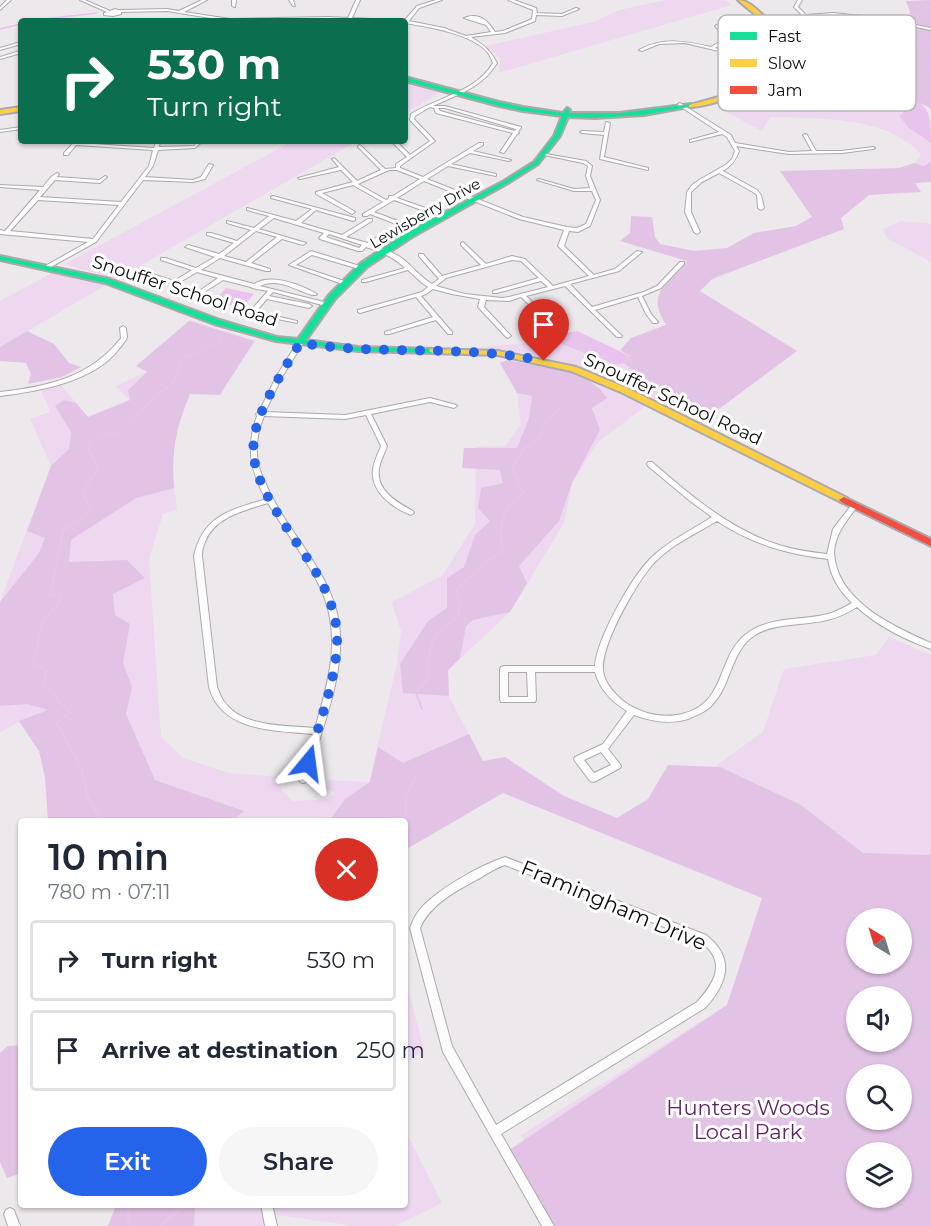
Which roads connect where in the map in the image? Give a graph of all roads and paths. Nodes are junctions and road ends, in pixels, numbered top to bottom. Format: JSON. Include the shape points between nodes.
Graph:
{"nodes":[{"id":1,"x":9,"y":0,"type":"edge"},
{"id":2,"x":82,"y":0,"type":"edge"},
{"id":3,"x":191,"y":0,"type":"edge"},
{"id":4,"x":204,"y":0,"type":"edge"},
{"id":5,"x":234,"y":0,"type":"edge"},
{"id":6,"x":291,"y":0,"type":"edge"},
{"id":7,"x":358,"y":0,"type":"edge"},
{"id":8,"x":440,"y":0,"type":"edge"},
{"id":9,"x":510,"y":0,"type":"edge"},
{"id":10,"x":734,"y":0,"type":"edge"},
{"id":11,"x":741,"y":0,"type":"edge"},
{"id":12,"x":800,"y":0,"type":"edge"},
{"id":13,"x":197,"y":2,"type":"junction"},
{"id":14,"x":294,"y":5,"type":"dead end"},
{"id":15,"x":234,"y":6,"type":"dead end"},
{"id":16,"x":0,"y":9,"type":"edge"},
{"id":17,"x":577,"y":9,"type":"dead end"},
{"id":18,"x":180,"y":12,"type":"junction"},
{"id":19,"x":109,"y":13,"type":"junction"},
{"id":20,"x":535,"y":14,"type":"junction"},
{"id":21,"x":756,"y":15,"type":"edge"},
{"id":22,"x":758,"y":15,"type":"edge"},
{"id":23,"x":803,"y":15,"type":"edge"},
{"id":24,"x":106,"y":18,"type":"edge"},
{"id":25,"x":218,"y":18,"type":"edge"},
{"id":26,"x":349,"y":18,"type":"edge"},
{"id":27,"x":408,"y":20,"type":"edge"},
{"id":28,"x":408,"y":22,"type":"edge"},
{"id":29,"x":486,"y":24,"type":"dead end"},
{"id":30,"x":916,"y":26,"type":"edge"},
{"id":31,"x":931,"y":29,"type":"edge"},
{"id":32,"x":493,"y":32,"type":"junction"},
{"id":33,"x":465,"y":37,"type":"junction"},
{"id":34,"x":18,"y":44,"type":"edge"},
{"id":35,"x":718,"y":44,"type":"edge"},
{"id":36,"x":712,"y":48,"type":"junction"},
{"id":37,"x":0,"y":49,"type":"edge"},
{"id":38,"x":718,"y":49,"type":"edge"},
{"id":39,"x":641,"y":50,"type":"dead end"},
{"id":40,"x":18,"y":53,"type":"edge"},
{"id":41,"x":0,"y":58,"type":"edge"},
{"id":42,"x":408,"y":78,"type":"edge"},
{"id":43,"x":460,"y":92,"type":"junction"},
{"id":44,"x":718,"y":94,"type":"edge"},
{"id":45,"x":428,"y":106,"type":"junction"},
{"id":46,"x":682,"y":106,"type":"junction"},
{"id":47,"x":18,"y":107,"type":"edge"},
{"id":48,"x":0,"y":110,"type":"edge"},
{"id":49,"x":566,"y":112,"type":"junction"},
{"id":50,"x":608,"y":123,"type":"dead end"},
{"id":51,"x":18,"y":128,"type":"edge"},
{"id":52,"x":0,"y":131,"type":"edge"},
{"id":53,"x":582,"y":132,"type":"dead end"},
{"id":54,"x":723,"y":132,"type":"junction"},
{"id":55,"x":606,"y":134,"type":"junction"},
{"id":56,"x":805,"y":135,"type":"dead end"},
{"id":57,"x":692,"y":141,"type":"dead end"},
{"id":58,"x":75,"y":144,"type":"edge"},
{"id":59,"x":99,"y":144,"type":"edge"},
{"id":60,"x":157,"y":144,"type":"edge"},
{"id":61,"x":198,"y":144,"type":"edge"},
{"id":62,"x":396,"y":144,"type":"edge"},
{"id":63,"x":481,"y":144,"type":"dead end"},
{"id":64,"x":735,"y":144,"type":"junction"},
{"id":65,"x":360,"y":146,"type":"dead end"},
{"id":66,"x":873,"y":148,"type":"dead end"},
{"id":67,"x":155,"y":149,"type":"junction"},
{"id":68,"x":469,"y":151,"type":"junction"},
{"id":69,"x":502,"y":152,"type":"dead end"},
{"id":70,"x":815,"y":153,"type":"junction"},
{"id":71,"x":66,"y":154,"type":"dead end"},
{"id":72,"x":546,"y":155,"type":"junction"},
{"id":73,"x":410,"y":157,"type":"junction"},
{"id":74,"x":333,"y":159,"type":"dead end"},
{"id":75,"x":509,"y":160,"type":"dead end"},
{"id":76,"x":603,"y":160,"type":"junction"},
{"id":77,"x":589,"y":164,"type":"junction"},
{"id":78,"x":211,"y":165,"type":"dead end"},
{"id":79,"x":448,"y":165,"type":"junction"},
{"id":80,"x":342,"y":168,"type":"junction"},
{"id":81,"x":398,"y":169,"type":"junction"},
{"id":82,"x":646,"y":169,"type":"dead end"},
{"id":83,"x":384,"y":171,"type":"junction"},
{"id":84,"x":719,"y":171,"type":"junction"},
{"id":85,"x":494,"y":175,"type":"dead end"},
{"id":86,"x":105,"y":177,"type":"dead end"},
{"id":87,"x":142,"y":178,"type":"junction"},
{"id":88,"x":300,"y":178,"type":"dead end"},
{"id":89,"x":423,"y":180,"type":"junction"},
{"id":90,"x":539,"y":180,"type":"dead end"},
{"id":91,"x":355,"y":183,"type":"junction"},
{"id":92,"x":0,"y":186,"type":"edge"},
{"id":93,"x":44,"y":189,"type":"junction"},
{"id":94,"x":594,"y":189,"type":"junction"},
{"id":95,"x":273,"y":197,"type":"dead end"},
{"id":96,"x":37,"y":198,"type":"junction"},
{"id":97,"x":388,"y":199,"type":"junction"},
{"id":98,"x":477,"y":199,"type":"junction"},
{"id":99,"x":123,"y":204,"type":"junction"},
{"id":100,"x":761,"y":208,"type":"dead end"},
{"id":101,"x":249,"y":209,"type":"dead end"},
{"id":102,"x":315,"y":209,"type":"junction"},
{"id":103,"x":352,"y":212,"type":"dead end"},
{"id":104,"x":432,"y":212,"type":"dead end"},
{"id":105,"x":273,"y":216,"type":"junction"},
{"id":106,"x":353,"y":219,"type":"dead end"},
{"id":107,"x":370,"y":220,"type":"dead end"},
{"id":108,"x":229,"y":222,"type":"dead end"},
{"id":109,"x":297,"y":223,"type":"junction"},
{"id":110,"x":404,"y":225,"type":"dead end"},
{"id":111,"x":256,"y":229,"type":"junction"},
{"id":112,"x":393,"y":229,"type":"dead end"},
{"id":113,"x":567,"y":229,"type":"junction"},
{"id":114,"x":3,"y":232,"type":"edge"},
{"id":115,"x":328,"y":232,"type":"junction"},
{"id":116,"x":697,"y":232,"type":"dead end"},
{"id":117,"x":209,"y":234,"type":"dead end"},
{"id":118,"x":344,"y":236,"type":"junction"},
{"id":119,"x":281,"y":237,"type":"junction"},
{"id":120,"x":94,"y":241,"type":"junction"},
{"id":121,"x":238,"y":243,"type":"junction"},
{"id":122,"x":303,"y":243,"type":"dead end"},
{"id":123,"x":463,"y":244,"type":"dead end"},
{"id":124,"x":367,"y":245,"type":"junction"},
{"id":125,"x":188,"y":247,"type":"dead end"},
{"id":126,"x":385,"y":251,"type":"junction"},
{"id":127,"x":639,"y":252,"type":"dead end"},
{"id":128,"x":421,"y":255,"type":"dead end"},
{"id":129,"x":220,"y":256,"type":"junction"},
{"id":130,"x":0,"y":258,"type":"edge"},
{"id":131,"x":163,"y":259,"type":"dead end"},
{"id":132,"x":682,"y":263,"type":"dead end"},
{"id":133,"x":248,"y":264,"type":"junction"},
{"id":134,"x":49,"y":266,"type":"junction"},
{"id":135,"x":485,"y":266,"type":"junction"},
{"id":136,"x":361,"y":268,"type":"junction"},
{"id":137,"x":410,"y":268,"type":"junction"},
{"id":138,"x":199,"y":270,"type":"junction"},
{"id":139,"x":268,"y":270,"type":"dead end"},
{"id":140,"x":143,"y":273,"type":"dead end"},
{"id":141,"x":593,"y":277,"type":"junction"},
{"id":142,"x":222,"y":278,"type":"junction"},
{"id":143,"x":441,"y":278,"type":"junction"},
{"id":144,"x":542,"y":279,"type":"junction"},
{"id":145,"x":364,"y":281,"type":"dead end"},
{"id":146,"x":345,"y":283,"type":"junction"},
{"id":147,"x":566,"y":284,"type":"junction"},
{"id":148,"x":432,"y":286,"type":"junction"},
{"id":149,"x":255,"y":287,"type":"junction"},
{"id":150,"x":552,"y":288,"type":"junction"},
{"id":151,"x":271,"y":291,"type":"junction"},
{"id":152,"x":495,"y":292,"type":"dead end"},
{"id":153,"x":200,"y":293,"type":"dead end"},
{"id":154,"x":314,"y":294,"type":"dead end"},
{"id":155,"x":417,"y":295,"type":"junction"},
{"id":156,"x":639,"y":295,"type":"junction"},
{"id":157,"x":524,"y":296,"type":"junction"},
{"id":158,"x":265,"y":297,"type":"junction"},
{"id":159,"x":483,"y":297,"type":"junction"},
{"id":160,"x":326,"y":304,"type":"junction"},
{"id":161,"x":309,"y":306,"type":"dead end"},
{"id":162,"x":591,"y":309,"type":"junction"},
{"id":163,"x":360,"y":311,"type":"dead end"},
{"id":164,"x":436,"y":318,"type":"junction"},
{"id":165,"x":295,"y":322,"type":"dead end"},
{"id":166,"x":655,"y":322,"type":"dead end"},
{"id":167,"x":554,"y":326,"type":"dead end"},
{"id":168,"x":123,"y":328,"type":"dead end"},
{"id":169,"x":387,"y":333,"type":"dead end"},
{"id":170,"x":450,"y":333,"type":"dead end"},
{"id":171,"x":508,"y":336,"type":"dead end"},
{"id":172,"x":619,"y":336,"type":"dead end"},
{"id":173,"x":300,"y":343,"type":"junction"},
{"id":174,"x":0,"y":394,"type":"edge"},
{"id":175,"x":454,"y":406,"type":"dead end"},
{"id":176,"x":368,"y":413,"type":"junction"},
{"id":177,"x":259,"y":414,"type":"junction"},
{"id":178,"x":650,"y":464,"type":"dead end"},
{"id":179,"x":268,"y":501,"type":"junction"},
{"id":180,"x":855,"y":505,"type":"junction"},
{"id":181,"x":411,"y":513,"type":"dead end"},
{"id":182,"x":716,"y":519,"type":"junction"},
{"id":183,"x":931,"y":543,"type":"edge"},
{"id":184,"x":830,"y":557,"type":"junction"},
{"id":185,"x":857,"y":604,"type":"junction"},
{"id":186,"x":931,"y":646,"type":"edge"},
{"id":187,"x":531,"y":669,"type":"junction"},
{"id":188,"x":598,"y":669,"type":"junction"},
{"id":189,"x":632,"y":711,"type":"junction"},
{"id":190,"x":316,"y":731,"type":"junction"},
{"id":191,"x":602,"y":748,"type":"dead end"},
{"id":192,"x":303,"y":779,"type":"dead end"},
{"id":193,"x":494,"y":1132,"type":"junction"},
{"id":194,"x":267,"y":1208,"type":"edge"},
{"id":195,"x":10,"y":1214,"type":"dead end"},
{"id":196,"x":14,"y":1226,"type":"edge"},
{"id":197,"x":271,"y":1226,"type":"edge"},
{"id":198,"x":548,"y":1226,"type":"edge"}],
"edges":[{"from":1,"to":16,"type":"street"},
{"from":2,"to":19,"type":"street"},
{"from":3,"to":13,"type":"street"},
{"from":4,"to":13,"type":"street"},
{"from":5,"to":15,"type":"street"},
{"from":6,"to":14,"type":"street"},
{"from":7,"to":26,"type":"street"},
{"from":8,"to":27,"type":"street","via":[[418,7]]},
{"from":9,"to":20,"type":"street","via":[[535,9]]},
{"from":10,"to":21,"type":"street"},
{"from":11,"to":22,"type":"street"},
{"from":12,"to":23,"type":"street","via":[[796,7]]},
{"from":13,"to":18,"type":"street"},
{"from":17,"to":20,"type":"street","via":[[562,15]]},
{"from":18,"to":19,"type":"street"},
{"from":18,"to":25,"type":"street"},
{"from":19,"to":24,"type":"street"},
{"from":20,"to":32,"type":"street","via":[[529,23]]},
{"from":28,"to":33,"type":"street"},
{"from":29,"to":32,"type":"street"},
{"from":30,"to":31,"type":"street"},
{"from":32,"to":33,"type":"street"},
{"from":33,"to":43,"type":"street","via":[[488,51],[495,63],[488,74]]},
{"from":34,"to":37,"type":"street"},
{"from":35,"to":36,"type":"street"},
{"from":36,"to":38,"type":"street"},
{"from":36,"to":39,"type":"street","via":[[675,42]]},
{"from":40,"to":41,"type":"street"},
{"from":42,"to":43,"type":"street"},
{"from":43,"to":45,"type":"street"},
{"from":43,"to":49,"type":"street"},
{"from":44,"to":46,"type":"street"},
{"from":45,"to":69,"type":"street","via":[[466,122],[517,133]]},
{"from":45,"to":73,"type":"street","via":[[412,119],[433,141]]},
{"from":46,"to":49,"type":"street"},
{"from":46,"to":54,"type":"street"},
{"from":47,"to":48,"type":"street"},
{"from":49,"to":72,"type":"street","name":"Lewisberry Drive","via":[[560,134]]},
{"from":50,"to":55,"type":"street"},
{"from":51,"to":52,"type":"street"},
{"from":53,"to":55,"type":"street"},
{"from":54,"to":57,"type":"street"},
{"from":54,"to":64,"type":"street"},
{"from":55,"to":76,"type":"street"},
{"from":56,"to":70,"type":"street"},
{"from":58,"to":71,"type":"street"},
{"from":59,"to":67,"type":"street"},
{"from":60,"to":67,"type":"street"},
{"from":61,"to":67,"type":"street"},
{"from":62,"to":73,"type":"street"},
{"from":63,"to":68,"type":"street"},
{"from":64,"to":70,"type":"street"},
{"from":64,"to":84,"type":"street","via":[[736,157]]},
{"from":65,"to":83,"type":"street"},
{"from":66,"to":70,"type":"street"},
{"from":67,"to":87,"type":"street","via":[[151,166]]},
{"from":68,"to":75,"type":"street"},
{"from":68,"to":79,"type":"street"},
{"from":72,"to":77,"type":"street"},
{"from":72,"to":98,"type":"street","name":"Lewisberry Drive"},
{"from":73,"to":81,"type":"street"},
{"from":74,"to":80,"type":"street"},
{"from":76,"to":77,"type":"street"},
{"from":76,"to":82,"type":"street"},
{"from":77,"to":94,"type":"street","via":[[588,176]]},
{"from":78,"to":87,"type":"street","via":[[203,178],[193,181]]},
{"from":79,"to":85,"type":"street"},
{"from":79,"to":89,"type":"street"},
{"from":80,"to":88,"type":"street"},
{"from":80,"to":91,"type":"street"},
{"from":81,"to":83,"type":"street"},
{"from":81,"to":89,"type":"street"},
{"from":83,"to":91,"type":"street"},
{"from":84,"to":100,"type":"street","via":[[755,191]]},
{"from":84,"to":116,"type":"street","via":[[689,192],[688,212]]},
{"from":86,"to":93,"type":"street","via":[[100,182],[55,176]]},
{"from":87,"to":99,"type":"street"},
{"from":89,"to":97,"type":"street"},
{"from":89,"to":98,"type":"street"},
{"from":90,"to":94,"type":"street","via":[[574,190]]},
{"from":91,"to":97,"type":"street"},
{"from":91,"to":103,"type":"street","via":[[318,193]]},
{"from":92,"to":93,"type":"street"},
{"from":93,"to":96,"type":"street"},
{"from":94,"to":113,"type":"street","via":[[598,201],[588,225],[578,230]]},
{"from":95,"to":102,"type":"street"},
{"from":96,"to":99,"type":"street"},
{"from":96,"to":114,"type":"street"},
{"from":97,"to":104,"type":"street"},
{"from":97,"to":110,"type":"street","via":[[367,213]]},
{"from":98,"to":113,"type":"street","via":[[531,222]]},
{"from":98,"to":126,"type":"street","name":"Lewisberry Drive"},
{"from":99,"to":120,"type":"street"},
{"from":101,"to":105,"type":"street"},
{"from":102,"to":106,"type":"street"},
{"from":102,"to":109,"type":"street"},
{"from":105,"to":109,"type":"street"},
{"from":105,"to":111,"type":"street"},
{"from":107,"to":118,"type":"street"},
{"from":108,"to":111,"type":"street"},
{"from":109,"to":115,"type":"street"},
{"from":111,"to":119,"type":"street"},
{"from":111,"to":121,"type":"street"},
{"from":112,"to":124,"type":"street"},
{"from":113,"to":141,"type":"street","via":[[561,246]]},
{"from":114,"to":120,"type":"street"},
{"from":115,"to":118,"type":"street"},
{"from":115,"to":124,"type":"street","via":[[322,238],[360,250]]},
{"from":117,"to":121,"type":"street"},
{"from":118,"to":124,"type":"street"},
{"from":119,"to":122,"type":"street"},
{"from":119,"to":133,"type":"street"},
{"from":120,"to":134,"type":"street"},
{"from":121,"to":129,"type":"street"},
{"from":123,"to":135,"type":"street"},
{"from":124,"to":126,"type":"street"},
{"from":125,"to":129,"type":"street"},
{"from":126,"to":136,"type":"street","name":"Lewisberry Drive"},
{"from":126,"to":137,"type":"street"},
{"from":127,"to":141,"type":"street","via":[[622,268]]},
{"from":128,"to":143,"type":"street"},
{"from":129,"to":133,"type":"street"},
{"from":129,"to":138,"type":"street"},
{"from":130,"to":134,"type":"street","name":"Snouffer School Road"},
{"from":131,"to":138,"type":"street"},
{"from":132,"to":156,"type":"street","via":[[659,287]]},
{"from":133,"to":139,"type":"street"},
{"from":134,"to":173,"type":"street","name":"Snouffer School Road","via":[[128,287],[234,328]]},
{"from":135,"to":143,"type":"street"},
{"from":135,"to":144,"type":"street","via":[[520,259]]},
{"from":136,"to":146,"type":"street","name":"Lewisberry Drive"},
{"from":136,"to":146,"type":"street","via":[[311,253],[292,265]]},
{"from":137,"to":145,"type":"street"},
{"from":137,"to":148,"type":"street"},
{"from":138,"to":140,"type":"street","via":[[175,283]]},
{"from":138,"to":142,"type":"street"},
{"from":141,"to":147,"type":"street"},
{"from":142,"to":149,"type":"street"},
{"from":142,"to":153,"type":"street"},
{"from":143,"to":148,"type":"street"},
{"from":144,"to":150,"type":"street"},
{"from":144,"to":152,"type":"street"},
{"from":146,"to":160,"type":"street","name":"Lewisberry Drive"},
{"from":147,"to":150,"type":"street"},
{"from":147,"to":162,"type":"street"},
{"from":148,"to":155,"type":"street"},
{"from":148,"to":159,"type":"street"},
{"from":149,"to":151,"type":"street"},
{"from":149,"to":154,"type":"street","via":[[268,280]]},
{"from":150,"to":157,"type":"street"},
{"from":151,"to":158,"type":"street"},
{"from":151,"to":160,"type":"street"},
{"from":155,"to":163,"type":"street"},
{"from":155,"to":164,"type":"street"},
{"from":156,"to":162,"type":"street"},
{"from":156,"to":166,"type":"street","via":[[646,313]]},
{"from":157,"to":159,"type":"street","via":[[502,300]]},
{"from":157,"to":167,"type":"street"},
{"from":158,"to":161,"type":"street"},
{"from":158,"to":165,"type":"street","via":[[255,313]]},
{"from":159,"to":171,"type":"street","via":[[481,307]]},
{"from":160,"to":173,"type":"street","name":"Lewisberry Drive"},
{"from":162,"to":172,"type":"street"},
{"from":164,"to":169,"type":"street"},
{"from":164,"to":170,"type":"street"},
{"from":168,"to":174,"type":"street","via":[[125,334],[120,345],[95,365],[37,388]]},
{"from":173,"to":177,"type":"street"},
{"from":173,"to":180,"type":"street","name":"Snouffer School Road","via":[[358,350],[489,352],[573,369],[626,391]]},
{"from":175,"to":176,"type":"street","via":[[430,400]]},
{"from":176,"to":177,"type":"street","via":[[327,418]]},
{"from":176,"to":181,"type":"street","via":[[384,446],[376,469],[381,491]]},
{"from":177,"to":179,"type":"street","via":[[253,457]]},
{"from":178,"to":182,"type":"street"},
{"from":179,"to":190,"type":"street","via":[[320,578],[332,609],[336,659]]},
{"from":179,"to":190,"type":"street","via":[[228,514],[214,523],[199,543],[213,687],[222,707],[247,723]]},
{"from":180,"to":183,"type":"street","name":"Snouffer School Road"},
{"from":180,"to":184,"type":"street","via":[[838,522]]},
{"from":182,"to":184,"type":"street","via":[[775,548]]},
{"from":182,"to":188,"type":"street","via":[[655,558],[642,572],[601,652]]},
{"from":184,"to":185,"type":"street","via":[[838,581]]},
{"from":185,"to":186,"type":"street","via":[[887,627]]},
{"from":185,"to":189,"type":"street","via":[[826,618],[770,626],[747,638],[735,651],[715,699],[704,709],[667,719]]},
{"from":187,"to":187,"type":"street","via":[[504,669],[504,700],[532,700]]},
{"from":187,"to":188,"type":"street"},
{"from":188,"to":189,"type":"street","via":[[612,696]]},
{"from":189,"to":191,"type":"street"},
{"from":190,"to":192,"type":"street"},
{"from":193,"to":193,"type":"street","name":"Framingham Drive","via":[[701,1005],[711,994],[722,962],[712,943],[505,861],[427,907],[417,917],[415,928],[447,1048]]},
{"from":193,"to":198,"type":"street","name":"Framingham Drive"},
{"from":194,"to":197,"type":"street"},
{"from":195,"to":196,"type":"street"}]}
